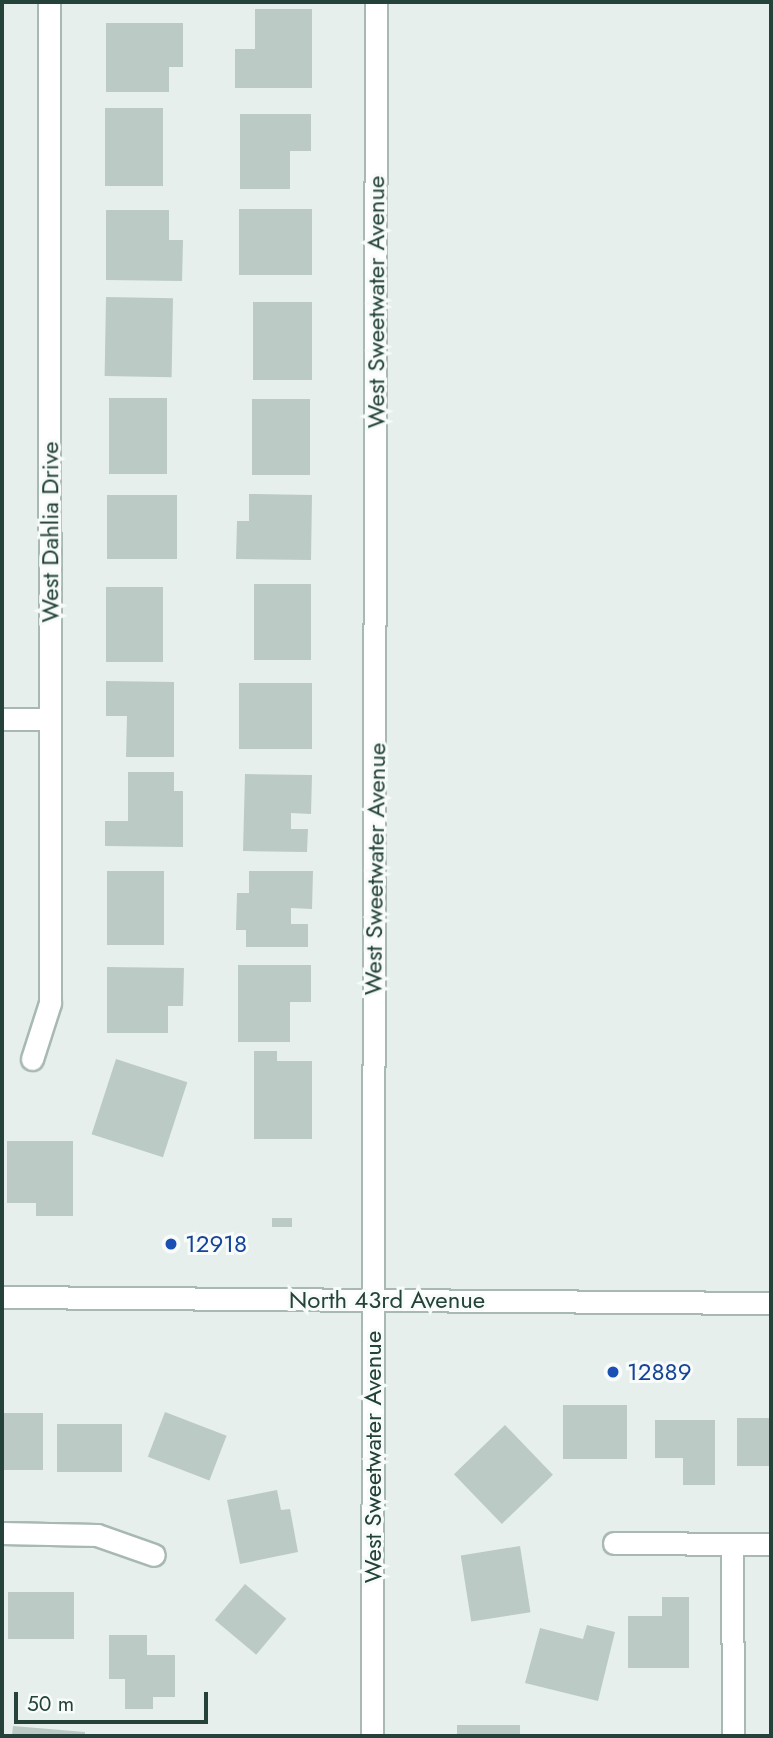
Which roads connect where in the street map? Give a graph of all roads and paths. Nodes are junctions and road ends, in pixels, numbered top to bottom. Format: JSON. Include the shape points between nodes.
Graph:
{"nodes":[{"id":1,"x":49,"y":2,"type":"edge"},
{"id":2,"x":376,"y":2,"type":"edge"},
{"id":3,"x":2,"y":719,"type":"edge"},
{"id":4,"x":50,"y":719,"type":"junction"},
{"id":5,"x":32,"y":1059,"type":"dead end"},
{"id":6,"x":2,"y":1297,"type":"edge"},
{"id":7,"x":373,"y":1299,"type":"junction"},
{"id":8,"x":771,"y":1303,"type":"edge"},
{"id":9,"x":2,"y":1533,"type":"edge"},
{"id":10,"x":614,"y":1543,"type":"dead end"},
{"id":11,"x":732,"y":1544,"type":"junction"},
{"id":12,"x":771,"y":1544,"type":"edge"},
{"id":13,"x":154,"y":1556,"type":"dead end"},
{"id":14,"x":372,"y":1736,"type":"edge"},
{"id":15,"x":733,"y":1736,"type":"edge"}],
"edges":[{"from":1,"to":4,"type":"street","name":"West Dahlia Drive"},
{"from":2,"to":7,"type":"street","name":"West Sweetwater Avenue"},
{"from":3,"to":4,"type":"street"},
{"from":4,"to":5,"type":"street","name":"West Dahlia Drive","via":[[50,1003]]},
{"from":6,"to":7,"type":"street","name":"North 43rd Avenue"},
{"from":7,"to":8,"type":"street","name":"North 43rd Avenue"},
{"from":7,"to":14,"type":"street","name":"West Sweetwater Avenue"},
{"from":9,"to":13,"type":"street","via":[[97,1535]]},
{"from":10,"to":11,"type":"street"},
{"from":11,"to":12,"type":"street"},
{"from":11,"to":15,"type":"street"}]}
